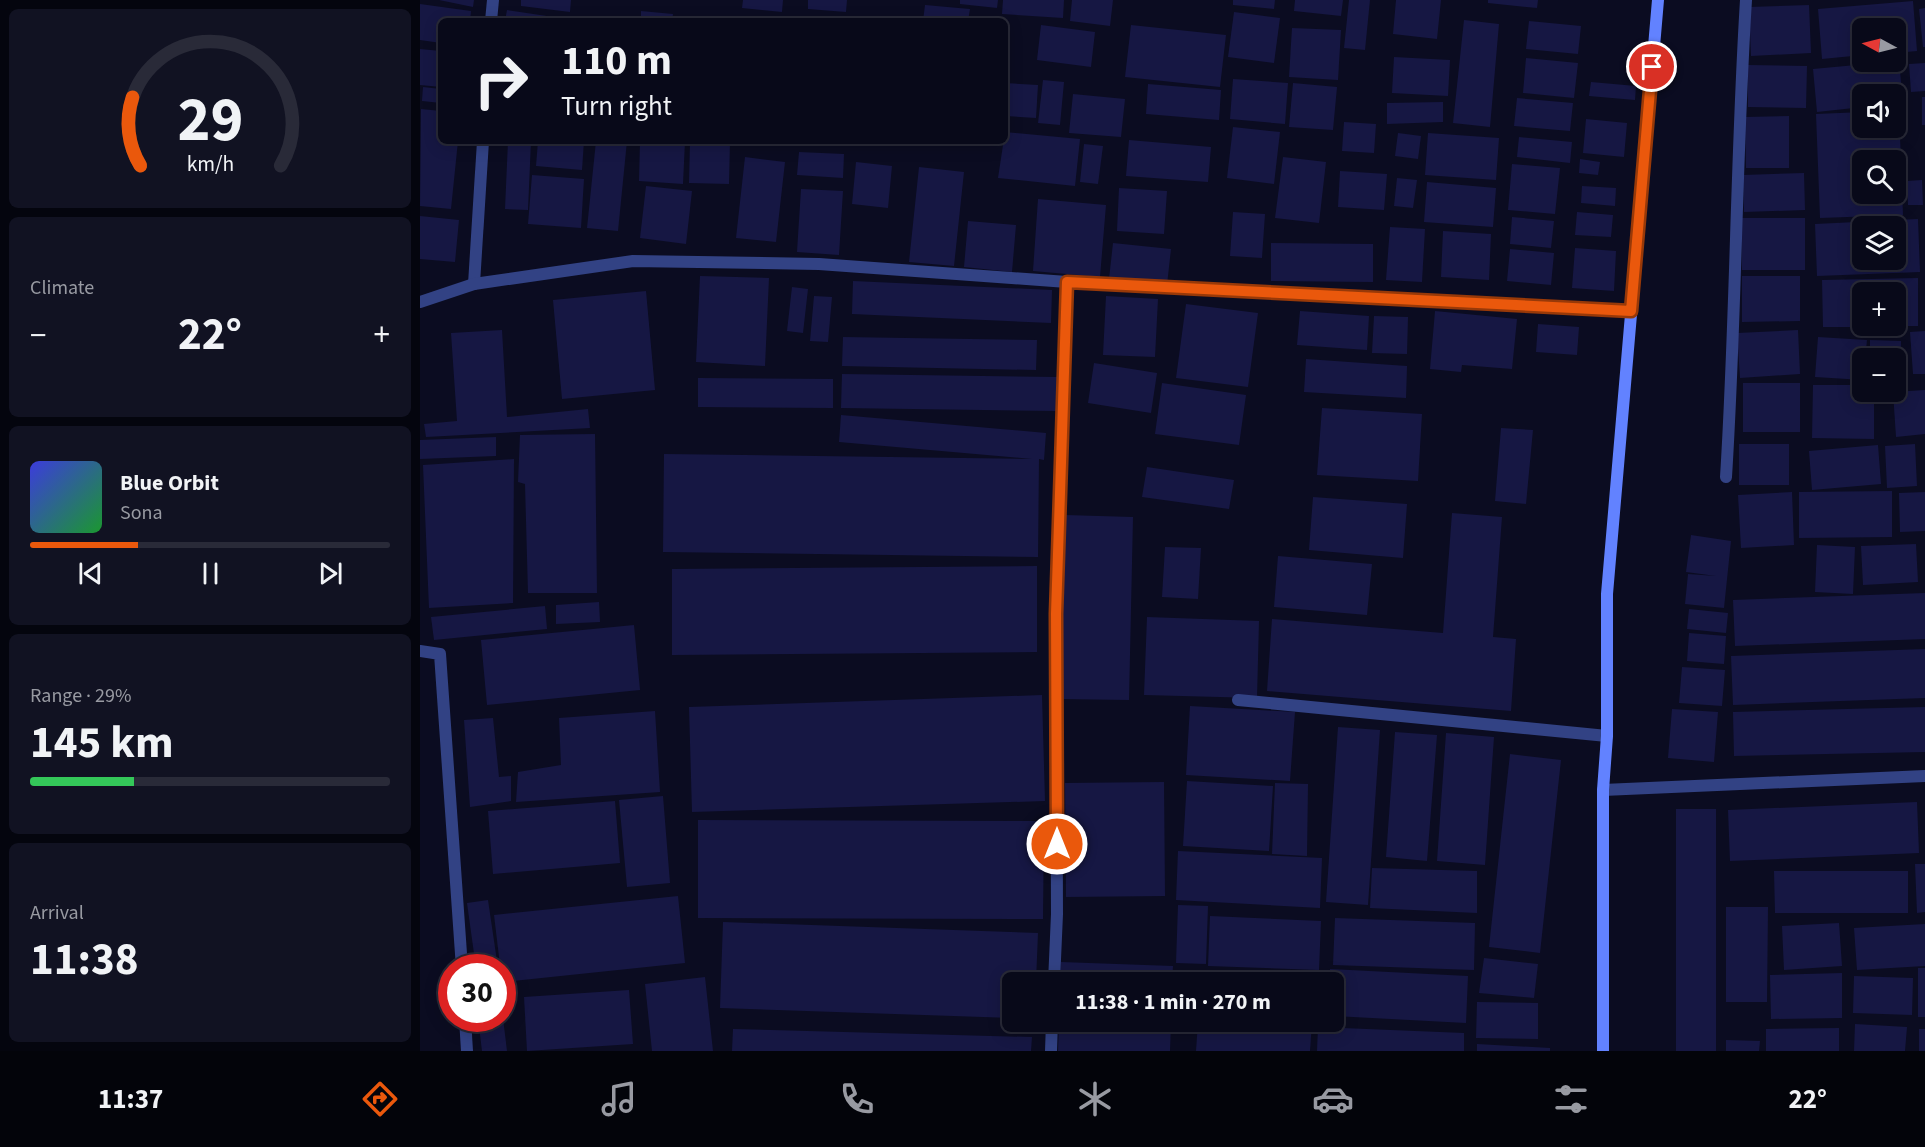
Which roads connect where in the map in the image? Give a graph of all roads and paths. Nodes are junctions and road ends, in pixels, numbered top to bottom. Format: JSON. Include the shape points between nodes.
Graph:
{"nodes":[{"id":1,"x":493,"y":0,"type":"edge"},
{"id":2,"x":1658,"y":0,"type":"edge"},
{"id":3,"x":1746,"y":0,"type":"edge"},
{"id":4,"x":491,"y":18,"type":"edge"},
{"id":5,"x":483,"y":144,"type":"edge"},
{"id":6,"x":1067,"y":282,"type":"junction"},
{"id":7,"x":474,"y":284,"type":"junction"},
{"id":8,"x":420,"y":302,"type":"edge"},
{"id":9,"x":1631,"y":311,"type":"junction"},
{"id":10,"x":1726,"y":477,"type":"dead end"},
{"id":11,"x":420,"y":651,"type":"edge"},
{"id":12,"x":1238,"y":700,"type":"dead end"},
{"id":13,"x":1607,"y":736,"type":"junction"},
{"id":14,"x":1925,"y":776,"type":"edge"},
{"id":15,"x":1603,"y":790,"type":"junction"},
{"id":16,"x":461,"y":954,"type":"edge"},
{"id":17,"x":1054,"y":972,"type":"edge"},
{"id":18,"x":466,"y":1032,"type":"edge"},
{"id":19,"x":1052,"y":1032,"type":"edge"},
{"id":20,"x":467,"y":1051,"type":"edge"},
{"id":21,"x":1051,"y":1051,"type":"edge"},
{"id":22,"x":1603,"y":1051,"type":"edge"}],
"edges":[{"from":1,"to":4,"type":"street"},
{"from":2,"to":9,"type":"main road"},
{"from":3,"to":10,"type":"street","via":[[1737,134],[1734,356]]},
{"from":5,"to":7,"type":"street"},
{"from":6,"to":7,"type":"street","via":[[819,264],[633,261]]},
{"from":6,"to":9,"type":"street"},
{"from":6,"to":17,"type":"street","via":[[1056,614]]},
{"from":7,"to":8,"type":"street"},
{"from":9,"to":13,"type":"main road","via":[[1607,594]]},
{"from":11,"to":16,"type":"street","via":[[440,654]]},
{"from":12,"to":13,"type":"street"},
{"from":13,"to":15,"type":"main road"},
{"from":14,"to":15,"type":"street"},
{"from":15,"to":22,"type":"main road"},
{"from":18,"to":20,"type":"street"},
{"from":19,"to":21,"type":"street"}]}
